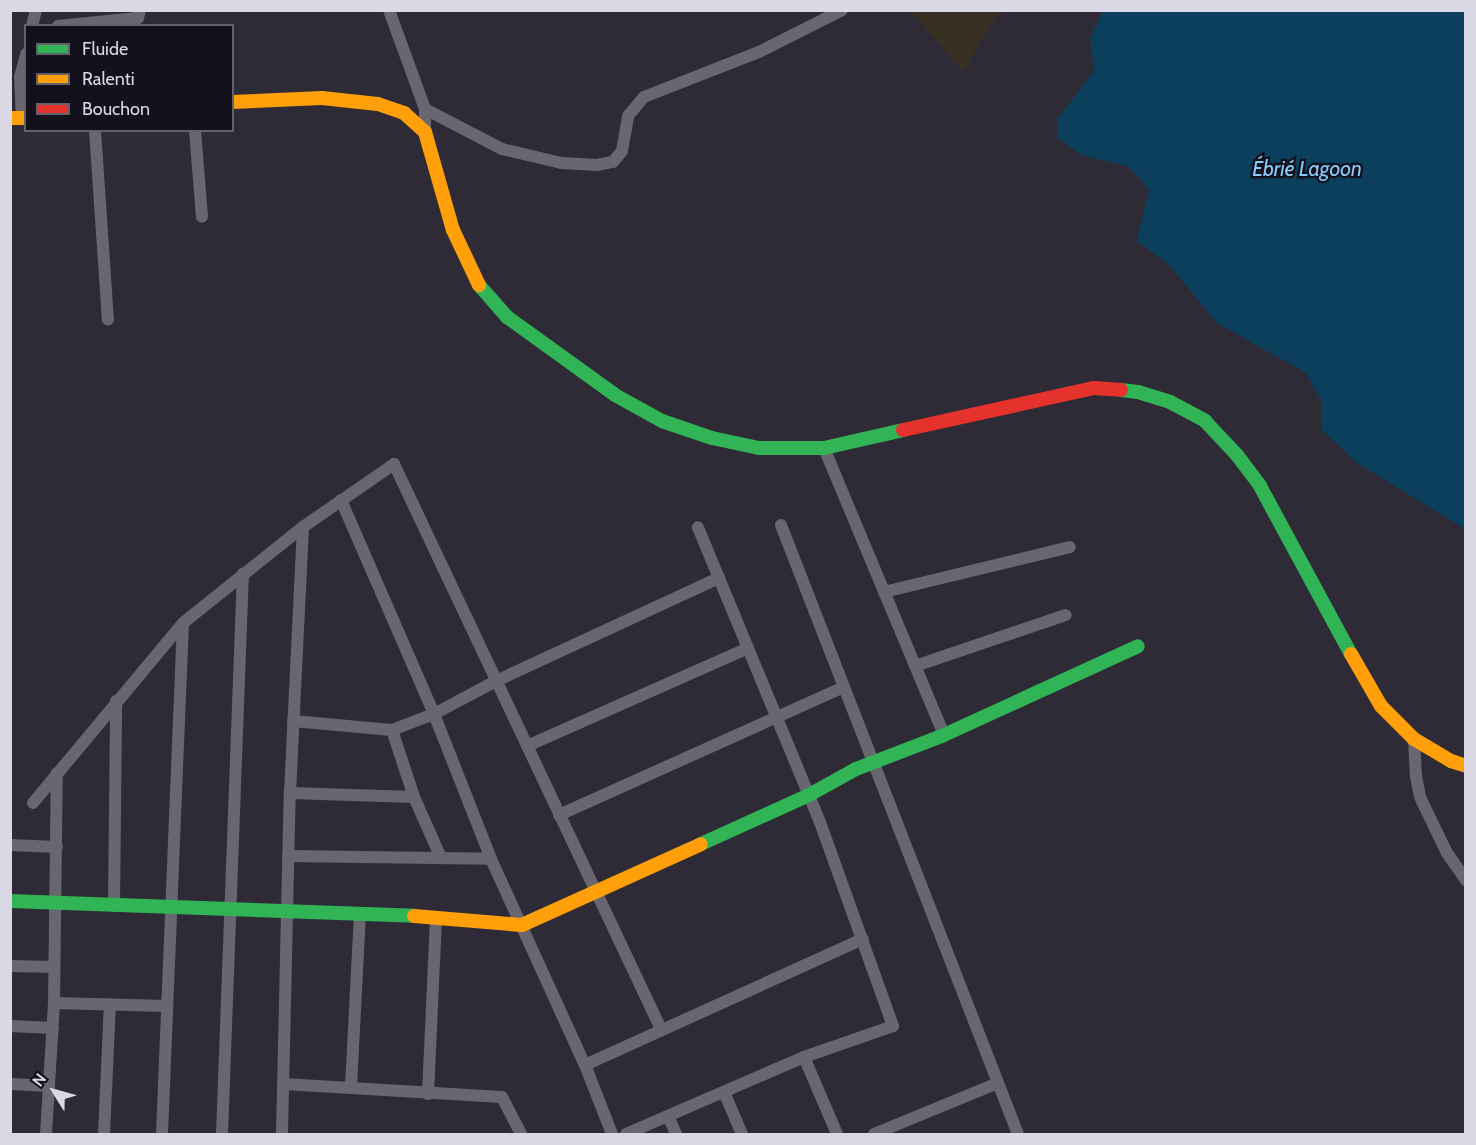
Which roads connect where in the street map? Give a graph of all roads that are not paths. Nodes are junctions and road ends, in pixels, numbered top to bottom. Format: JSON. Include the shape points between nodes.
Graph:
{"nodes":[{"id":1,"x":140,"y":10,"type":"edge"},
{"id":2,"x":389,"y":10,"type":"edge"},
{"id":3,"x":842,"y":10,"type":"edge"},
{"id":4,"x":78,"y":24,"type":"edge"},
{"id":5,"x":24,"y":62,"type":"edge"},
{"id":6,"x":234,"y":102,"type":"edge"},
{"id":7,"x":425,"y":109,"type":"junction"},
{"id":8,"x":19,"y":118,"type":"edge"},
{"id":9,"x":95,"y":132,"type":"edge"},
{"id":10,"x":195,"y":132,"type":"edge"},
{"id":11,"x":425,"y":132,"type":"junction"},
{"id":12,"x":202,"y":217,"type":"dead end"},
{"id":13,"x":108,"y":320,"type":"dead end"},
{"id":14,"x":824,"y":448,"type":"junction"},
{"id":15,"x":340,"y":501,"type":"junction"},
{"id":16,"x":781,"y":525,"type":"dead end"},
{"id":17,"x":303,"y":527,"type":"junction"},
{"id":18,"x":698,"y":527,"type":"dead end"},
{"id":19,"x":1070,"y":547,"type":"dead end"},
{"id":20,"x":243,"y":573,"type":"junction"},
{"id":21,"x":719,"y":578,"type":"junction"},
{"id":22,"x":884,"y":592,"type":"junction"},
{"id":23,"x":1066,"y":615,"type":"dead end"},
{"id":24,"x":183,"y":623,"type":"junction"},
{"id":25,"x":1138,"y":646,"type":"dead end"},
{"id":26,"x":748,"y":648,"type":"junction"},
{"id":27,"x":915,"y":666,"type":"junction"},
{"id":28,"x":496,"y":681,"type":"junction"},
{"id":29,"x":844,"y":687,"type":"junction"},
{"id":30,"x":116,"y":701,"type":"junction"},
{"id":31,"x":434,"y":714,"type":"junction"},
{"id":32,"x":776,"y":717,"type":"junction"},
{"id":33,"x":292,"y":721,"type":"junction"},
{"id":34,"x":392,"y":730,"type":"junction"},
{"id":35,"x":944,"y":735,"type":"junction"},
{"id":36,"x":1414,"y":739,"type":"junction"},
{"id":37,"x":526,"y":746,"type":"junction"},
{"id":38,"x":873,"y":761,"type":"junction"},
{"id":39,"x":1466,"y":766,"type":"edge"},
{"id":40,"x":57,"y":773,"type":"junction"},
{"id":41,"x":290,"y":793,"type":"junction"},
{"id":42,"x":809,"y":795,"type":"junction"},
{"id":43,"x":414,"y":797,"type":"junction"},
{"id":44,"x":33,"y":803,"type":"dead end"},
{"id":45,"x":559,"y":815,"type":"junction"},
{"id":46,"x":10,"y":845,"type":"edge"},
{"id":47,"x":57,"y":847,"type":"junction"},
{"id":48,"x":288,"y":856,"type":"junction"},
{"id":49,"x":441,"y":858,"type":"junction"},
{"id":50,"x":491,"y":859,"type":"junction"},
{"id":51,"x":1466,"y":879,"type":"edge"},
{"id":52,"x":595,"y":891,"type":"junction"},
{"id":53,"x":10,"y":901,"type":"edge"},
{"id":54,"x":56,"y":902,"type":"junction"},
{"id":55,"x":114,"y":906,"type":"junction"},
{"id":56,"x":170,"y":908,"type":"junction"},
{"id":57,"x":230,"y":909,"type":"junction"},
{"id":58,"x":287,"y":910,"type":"junction"},
{"id":59,"x":360,"y":913,"type":"junction"},
{"id":60,"x":436,"y":917,"type":"junction"},
{"id":61,"x":522,"y":925,"type":"junction"},
{"id":62,"x":863,"y":939,"type":"junction"},
{"id":63,"x":10,"y":966,"type":"edge"},
{"id":64,"x":54,"y":967,"type":"junction"},
{"id":65,"x":54,"y":1003,"type":"junction"},
{"id":66,"x":110,"y":1004,"type":"junction"},
{"id":67,"x":166,"y":1006,"type":"junction"},
{"id":68,"x":10,"y":1026,"type":"edge"},
{"id":69,"x":53,"y":1028,"type":"junction"},
{"id":70,"x":661,"y":1029,"type":"junction"},
{"id":71,"x":804,"y":1057,"type":"junction"},
{"id":72,"x":585,"y":1065,"type":"junction"},
{"id":73,"x":998,"y":1083,"type":"junction"},
{"id":74,"x":10,"y":1084,"type":"edge"},
{"id":75,"x":284,"y":1084,"type":"junction"},
{"id":76,"x":49,"y":1086,"type":"junction"},
{"id":77,"x":351,"y":1086,"type":"junction"},
{"id":78,"x":724,"y":1092,"type":"junction"},
{"id":79,"x":428,"y":1094,"type":"junction"},
{"id":80,"x":668,"y":1116,"type":"junction"},
{"id":81,"x":46,"y":1134,"type":"edge"},
{"id":82,"x":104,"y":1134,"type":"edge"},
{"id":83,"x":162,"y":1134,"type":"edge"},
{"id":84,"x":222,"y":1134,"type":"edge"},
{"id":85,"x":282,"y":1134,"type":"edge"},
{"id":86,"x":520,"y":1134,"type":"edge"},
{"id":87,"x":612,"y":1134,"type":"edge"},
{"id":88,"x":626,"y":1134,"type":"edge"},
{"id":89,"x":676,"y":1134,"type":"edge"},
{"id":90,"x":742,"y":1134,"type":"edge"},
{"id":91,"x":837,"y":1134,"type":"edge"},
{"id":92,"x":874,"y":1134,"type":"edge"},
{"id":93,"x":1018,"y":1134,"type":"edge"}],
"edges":[{"from":1,"to":4,"type":"street","via":[[138,18]]},
{"from":2,"to":7,"type":"street"},
{"from":3,"to":7,"type":"street","via":[[759,52],[644,97],[628,116],[622,151],[613,162],[561,163],[502,148]]},
{"from":5,"to":8,"type":"street"},
{"from":6,"to":11,"type":"street","via":[[322,98],[378,104],[404,113]]},
{"from":7,"to":11,"type":"street"},
{"from":9,"to":13,"type":"street"},
{"from":10,"to":12,"type":"street"},
{"from":11,"to":14,"type":"street","via":[[453,230],[474,280],[507,317],[615,394],[662,421],[759,448]]},
{"from":14,"to":22,"type":"street"},
{"from":14,"to":36,"type":"street","via":[[1094,388],[1137,392],[1170,402],[1205,421],[1260,486],[1359,671],[1381,706]]},
{"from":15,"to":17,"type":"street"},
{"from":15,"to":28,"type":"street","via":[[394,464]]},
{"from":15,"to":31,"type":"street"},
{"from":16,"to":29,"type":"street"},
{"from":17,"to":20,"type":"street"},
{"from":17,"to":33,"type":"street"},
{"from":18,"to":21,"type":"street"},
{"from":19,"to":22,"type":"street"},
{"from":20,"to":24,"type":"street"},
{"from":20,"to":57,"type":"street"},
{"from":21,"to":26,"type":"street"},
{"from":21,"to":28,"type":"street"},
{"from":22,"to":27,"type":"street"},
{"from":23,"to":27,"type":"street"},
{"from":24,"to":30,"type":"street"},
{"from":24,"to":56,"type":"street"},
{"from":25,"to":35,"type":"street"},
{"from":26,"to":32,"type":"street"},
{"from":26,"to":37,"type":"street"},
{"from":27,"to":35,"type":"street"},
{"from":28,"to":31,"type":"street"},
{"from":28,"to":37,"type":"street"},
{"from":29,"to":32,"type":"street"},
{"from":29,"to":38,"type":"street"},
{"from":30,"to":40,"type":"street"},
{"from":30,"to":55,"type":"street"},
{"from":31,"to":34,"type":"street"},
{"from":31,"to":50,"type":"street"},
{"from":32,"to":42,"type":"street"},
{"from":32,"to":45,"type":"street"},
{"from":33,"to":34,"type":"street"},
{"from":33,"to":41,"type":"street"},
{"from":34,"to":43,"type":"street"},
{"from":35,"to":38,"type":"street"},
{"from":36,"to":39,"type":"street"},
{"from":36,"to":51,"type":"street","via":[[1420,797],[1447,853]]},
{"from":37,"to":45,"type":"street"},
{"from":38,"to":42,"type":"street"},
{"from":38,"to":73,"type":"street"},
{"from":40,"to":44,"type":"street"},
{"from":40,"to":47,"type":"street"},
{"from":41,"to":43,"type":"street"},
{"from":41,"to":48,"type":"street"},
{"from":42,"to":52,"type":"street"},
{"from":42,"to":62,"type":"street"},
{"from":43,"to":49,"type":"street"},
{"from":45,"to":52,"type":"street"},
{"from":46,"to":47,"type":"street"},
{"from":47,"to":54,"type":"street"},
{"from":48,"to":49,"type":"street"},
{"from":48,"to":58,"type":"street"},
{"from":49,"to":50,"type":"street"},
{"from":50,"to":61,"type":"street"},
{"from":52,"to":61,"type":"street"},
{"from":52,"to":70,"type":"street"},
{"from":53,"to":54,"type":"street"},
{"from":54,"to":55,"type":"street"},
{"from":54,"to":64,"type":"street"},
{"from":55,"to":56,"type":"street"},
{"from":56,"to":57,"type":"street"},
{"from":56,"to":67,"type":"street"},
{"from":57,"to":58,"type":"street"},
{"from":57,"to":84,"type":"street"},
{"from":58,"to":59,"type":"street"},
{"from":58,"to":75,"type":"street"},
{"from":59,"to":60,"type":"street"},
{"from":59,"to":77,"type":"street"},
{"from":60,"to":61,"type":"street"},
{"from":60,"to":79,"type":"street"},
{"from":61,"to":72,"type":"street"},
{"from":62,"to":70,"type":"street"},
{"from":62,"to":71,"type":"street","via":[[893,1026]]},
{"from":63,"to":64,"type":"street"},
{"from":64,"to":65,"type":"street"},
{"from":65,"to":66,"type":"street"},
{"from":65,"to":69,"type":"street"},
{"from":66,"to":67,"type":"street"},
{"from":66,"to":82,"type":"street"},
{"from":67,"to":83,"type":"street"},
{"from":68,"to":69,"type":"street"},
{"from":69,"to":76,"type":"street"},
{"from":70,"to":72,"type":"street"},
{"from":71,"to":78,"type":"street"},
{"from":71,"to":91,"type":"street"},
{"from":72,"to":87,"type":"street"},
{"from":73,"to":92,"type":"street"},
{"from":73,"to":93,"type":"street"},
{"from":74,"to":76,"type":"street"},
{"from":75,"to":77,"type":"street"},
{"from":75,"to":85,"type":"street"},
{"from":76,"to":81,"type":"street"},
{"from":77,"to":79,"type":"street"},
{"from":78,"to":80,"type":"street"},
{"from":78,"to":90,"type":"street"},
{"from":79,"to":86,"type":"street","via":[[502,1096]]},
{"from":80,"to":88,"type":"street"},
{"from":80,"to":89,"type":"street"}]}
